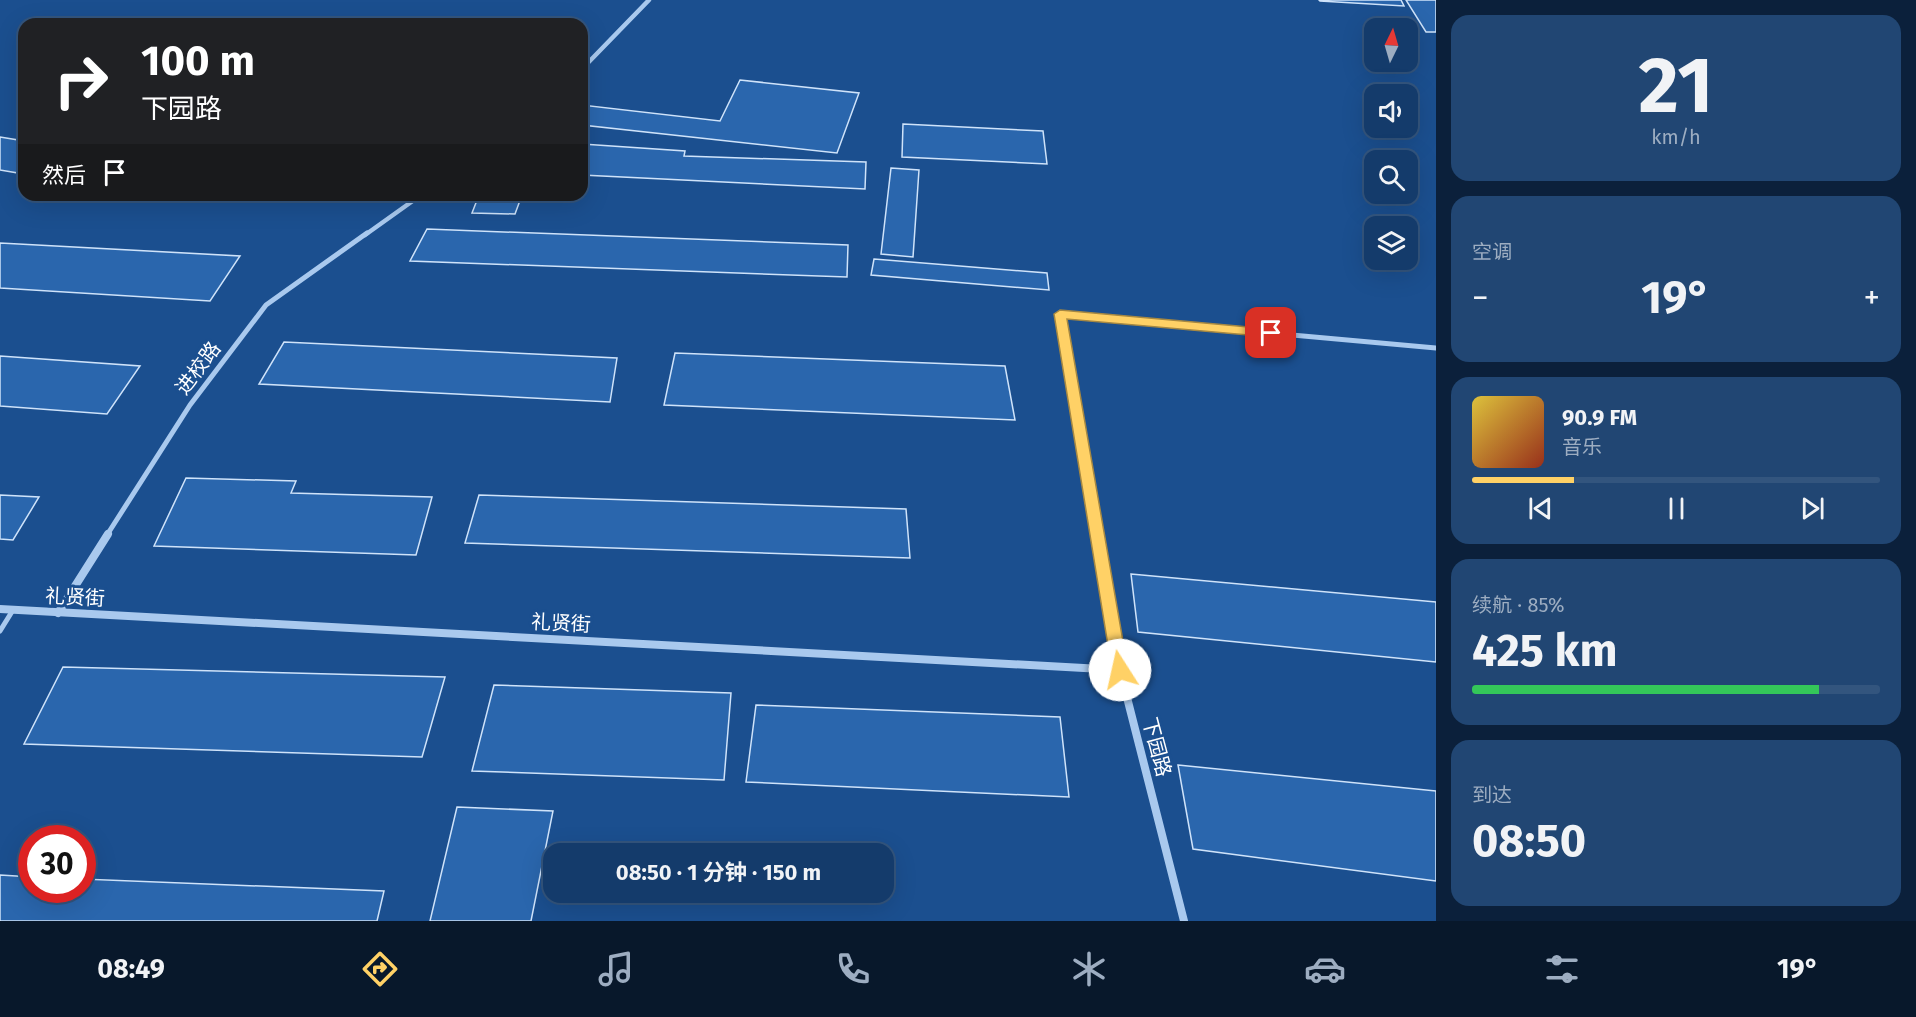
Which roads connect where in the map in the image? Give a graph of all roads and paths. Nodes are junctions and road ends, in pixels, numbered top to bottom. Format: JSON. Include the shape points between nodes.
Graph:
{"nodes":[{"id":1,"x":649,"y":0,"type":"edge"},
{"id":2,"x":588,"y":63,"type":"edge"},
{"id":3,"x":413,"y":201,"type":"edge"},
{"id":4,"x":1436,"y":348,"type":"edge"},
{"id":5,"x":0,"y":609,"type":"edge"},
{"id":6,"x":13,"y":610,"type":"junction"},
{"id":7,"x":58,"y":613,"type":"junction"},
{"id":8,"x":0,"y":631,"type":"edge"},
{"id":9,"x":1120,"y":670,"type":"junction"},
{"id":10,"x":1184,"y":921,"type":"edge"}],
"edges":[{"from":1,"to":2,"type":"street"},
{"from":3,"to":7,"type":"street","name":"进校路","via":[[266,305],[190,405]]},
{"from":4,"to":9,"type":"street","name":"下园路","via":[[1060,314]]},
{"from":5,"to":6,"type":"street","name":"礼贤街"},
{"from":6,"to":7,"type":"street","name":"礼贤街"},
{"from":6,"to":8,"type":"lane"},
{"from":7,"to":9,"type":"street","name":"礼贤街"},
{"from":9,"to":10,"type":"street","name":"下园路"}]}
